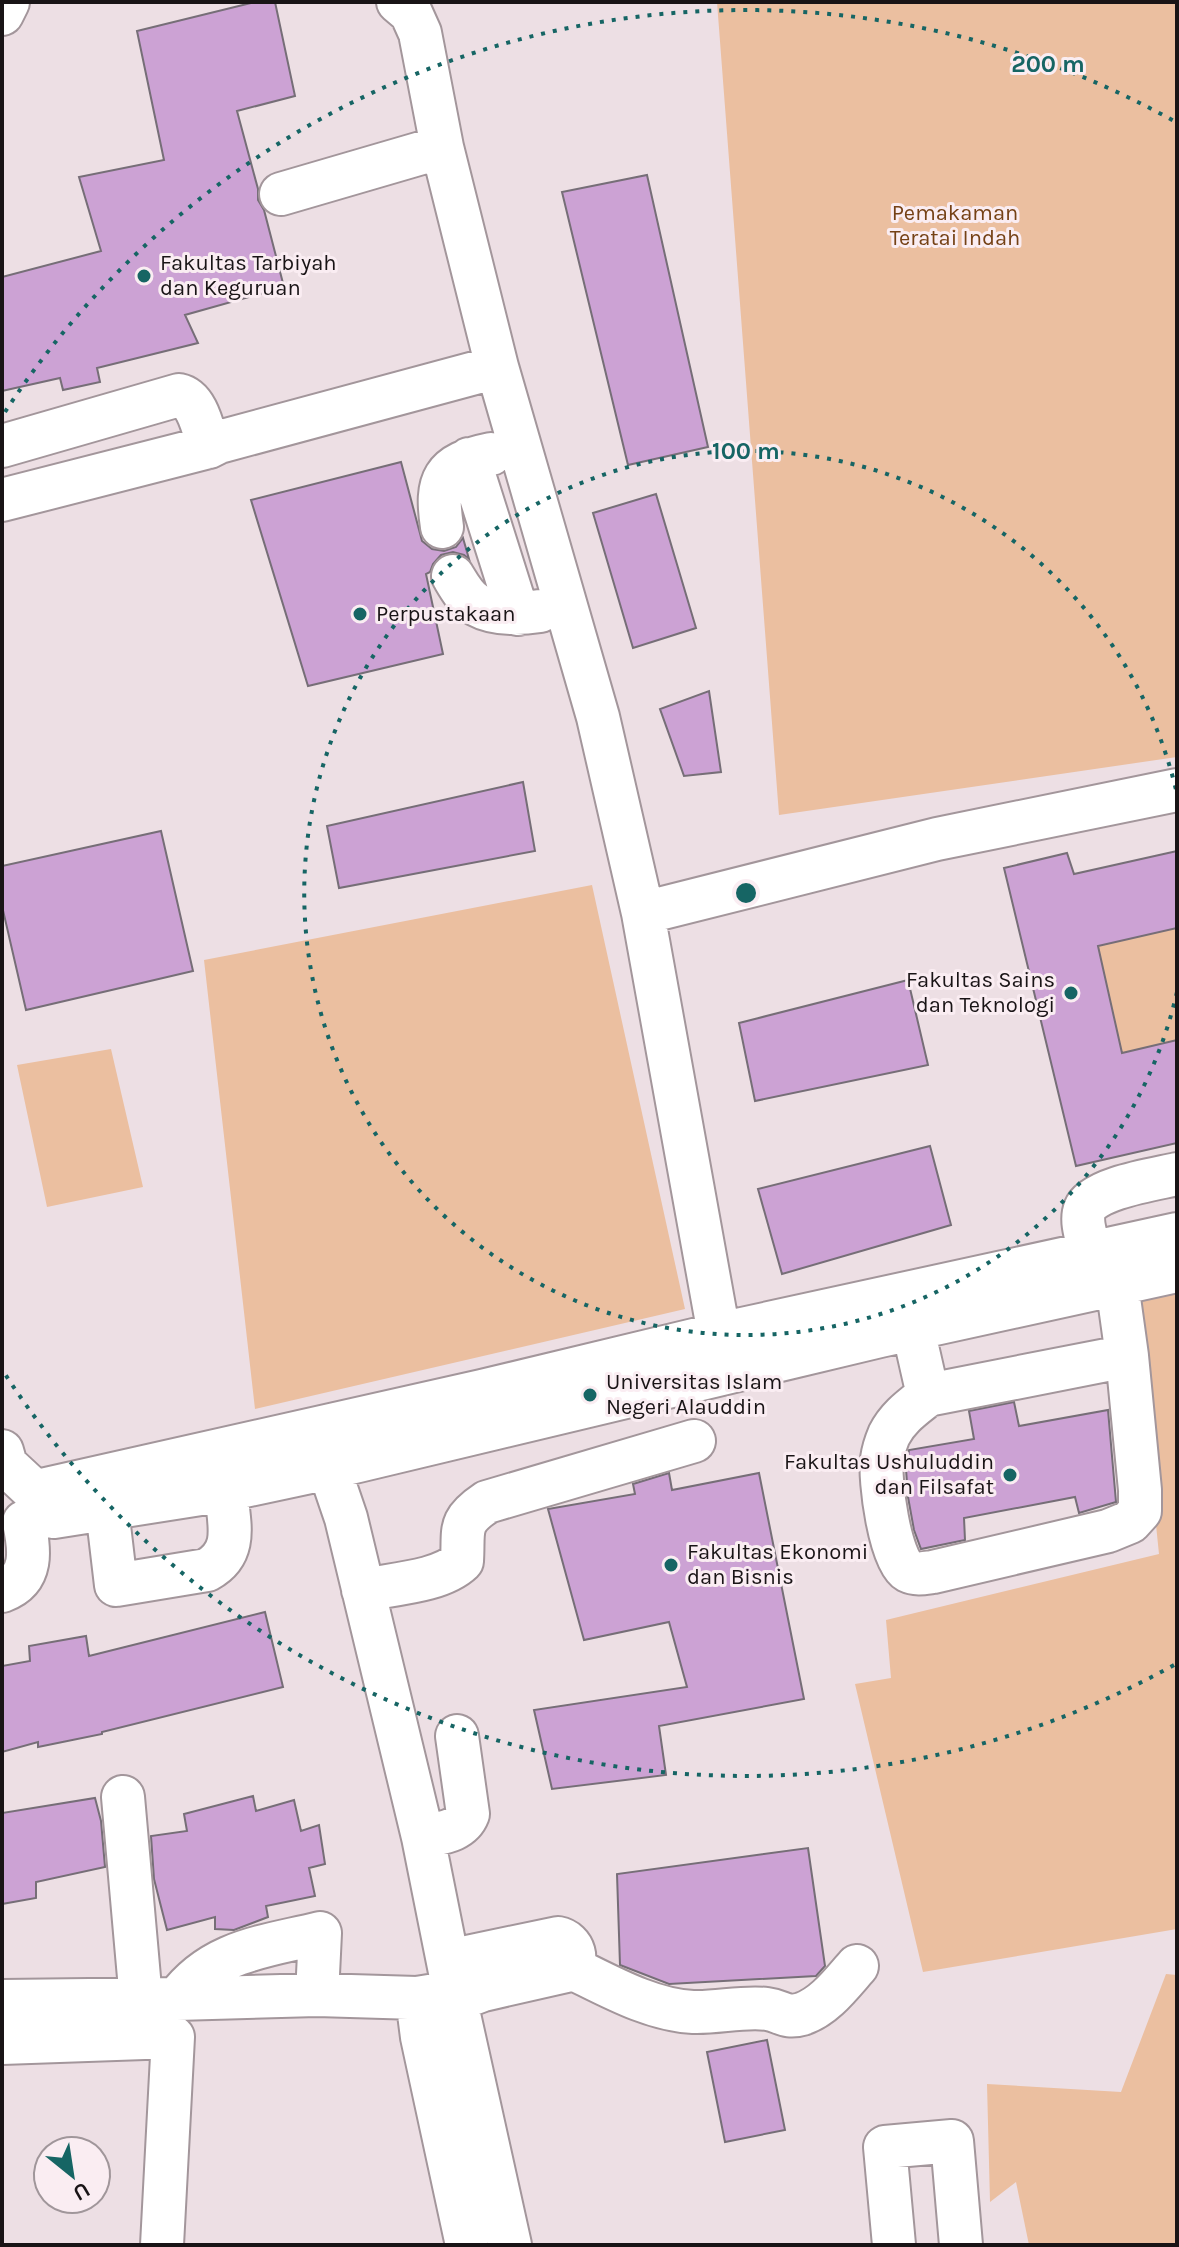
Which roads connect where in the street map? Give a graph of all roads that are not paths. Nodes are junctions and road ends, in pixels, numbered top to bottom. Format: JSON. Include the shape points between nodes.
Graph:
{"nodes":[{"id":1,"x":8,"y":2,"type":"edge"},
{"id":2,"x":398,"y":2,"type":"edge"},
{"id":3,"x":2,"y":14,"type":"edge"},
{"id":4,"x":442,"y":147,"type":"junction"},
{"id":5,"x":281,"y":194,"type":"dead end"},
{"id":6,"x":497,"y":367,"type":"junction"},
{"id":7,"x":2,"y":446,"type":"edge"},
{"id":8,"x":209,"y":447,"type":"junction"},
{"id":9,"x":520,"y":448,"type":"junction"},
{"id":10,"x":469,"y":459,"type":"junction"},
{"id":11,"x":2,"y":500,"type":"edge"},
{"id":12,"x":442,"y":527,"type":"dead end"},
{"id":13,"x":453,"y":576,"type":"dead end"},
{"id":14,"x":566,"y":608,"type":"junction"},
{"id":15,"x":518,"y":614,"type":"junction"},
{"id":16,"x":1177,"y":790,"type":"edge"},
{"id":17,"x":643,"y":913,"type":"junction"},
{"id":18,"x":1177,"y":1174,"type":"edge"},
{"id":19,"x":1177,"y":1234,"type":"edge"},
{"id":20,"x":1090,"y":1252,"type":"junction"},
{"id":21,"x":1177,"y":1271,"type":"edge"},
{"id":22,"x":1117,"y":1284,"type":"junction"},
{"id":23,"x":913,"y":1329,"type":"junction"},
{"id":24,"x":719,"y":1334,"type":"junction"},
{"id":25,"x":1127,"y":1356,"type":"junction"},
{"id":26,"x":928,"y":1395,"type":"junction"},
{"id":27,"x":694,"y":1441,"type":"dead end"},
{"id":28,"x":2,"y":1451,"type":"edge"},
{"id":29,"x":329,"y":1468,"type":"junction"},
{"id":30,"x":226,"y":1490,"type":"junction"},
{"id":31,"x":107,"y":1509,"type":"junction"},
{"id":32,"x":31,"y":1512,"type":"edge"},
{"id":33,"x":363,"y":1590,"type":"junction"},
{"id":34,"x":2,"y":1591,"type":"edge"},
{"id":35,"x":457,"y":1736,"type":"dead end"},
{"id":36,"x":123,"y":1797,"type":"dead end"},
{"id":37,"x":423,"y":1837,"type":"junction"},
{"id":38,"x":857,"y":1966,"type":"dead end"},
{"id":39,"x":456,"y":1983,"type":"junction"},
{"id":40,"x":317,"y":1995,"type":"junction"},
{"id":41,"x":159,"y":2000,"type":"junction"},
{"id":42,"x":2,"y":2001,"type":"edge"},
{"id":43,"x":2,"y":2043,"type":"edge"},
{"id":44,"x":162,"y":2245,"type":"edge"},
{"id":45,"x":467,"y":2245,"type":"edge"},
{"id":46,"x":510,"y":2245,"type":"edge"},
{"id":47,"x":894,"y":2245,"type":"edge"},
{"id":48,"x":961,"y":2245,"type":"edge"}],
"edges":[{"from":1,"to":3,"type":"street"},
{"from":2,"to":4,"type":"street","via":[[411,13],[420,33]]},
{"from":4,"to":5,"type":"street"},
{"from":4,"to":6,"type":"street"},
{"from":6,"to":8,"type":"street"},
{"from":6,"to":9,"type":"street"},
{"from":7,"to":8,"type":"street","via":[[184,395]]},
{"from":8,"to":11,"type":"street"},
{"from":9,"to":10,"type":"street"},
{"from":9,"to":14,"type":"street"},
{"from":10,"to":12,"type":"street","via":[[451,470],[441,485]]},
{"from":10,"to":15,"type":"street"},
{"from":13,"to":15,"type":"street","via":[[477,605]]},
{"from":14,"to":15,"type":"street"},
{"from":14,"to":17,"type":"street","via":[[598,717]]},
{"from":16,"to":17,"type":"street","via":[[937,839]]},
{"from":17,"to":24,"type":"street"},
{"from":18,"to":20,"type":"street","via":[[1089,1202],[1083,1212]]},
{"from":19,"to":20,"type":"street"},
{"from":20,"to":24,"type":"street"},
{"from":21,"to":22,"type":"street"},
{"from":22,"to":23,"type":"street"},
{"from":22,"to":25,"type":"street"},
{"from":23,"to":26,"type":"street"},
{"from":23,"to":29,"type":"street"},
{"from":24,"to":32,"type":"street","via":[[408,1408]]},
{"from":25,"to":26,"type":"street"},
{"from":25,"to":26,"type":"street","via":[[1140,1490],[1140,1511],[1130,1522],[916,1574],[901,1565],[895,1553],[882,1461],[889,1435]]},
{"from":27,"to":33,"type":"street","via":[[487,1502],[471,1513],[461,1530],[462,1561],[455,1568]]},
{"from":28,"to":32,"type":"street"},
{"from":29,"to":30,"type":"street"},
{"from":29,"to":33,"type":"street"},
{"from":30,"to":31,"type":"street"},
{"from":30,"to":31,"type":"street","via":[[230,1537],[220,1563],[207,1570],[116,1585]]},
{"from":31,"to":32,"type":"street"},
{"from":32,"to":34,"type":"street","via":[[28,1567]]},
{"from":33,"to":37,"type":"street"},
{"from":35,"to":37,"type":"street","via":[[468,1814],[458,1827]]},
{"from":36,"to":41,"type":"street"},
{"from":37,"to":39,"type":"street"},
{"from":38,"to":39,"type":"street","via":[[818,2006],[787,2017],[769,2009],[667,2008],[572,1968],[571,1944],[558,1938]]},
{"from":39,"to":40,"type":"street"},
{"from":39,"to":45,"type":"street","via":[[422,2037]]},
{"from":39,"to":46,"type":"street"},
{"from":40,"to":41,"type":"street"},
{"from":40,"to":41,"type":"street","via":[[320,1933],[227,1957]]},
{"from":41,"to":42,"type":"street"},
{"from":43,"to":44,"type":"street","via":[[173,2037]]},
{"from":47,"to":48,"type":"street","via":[[885,2147],[952,2141]]}]}
